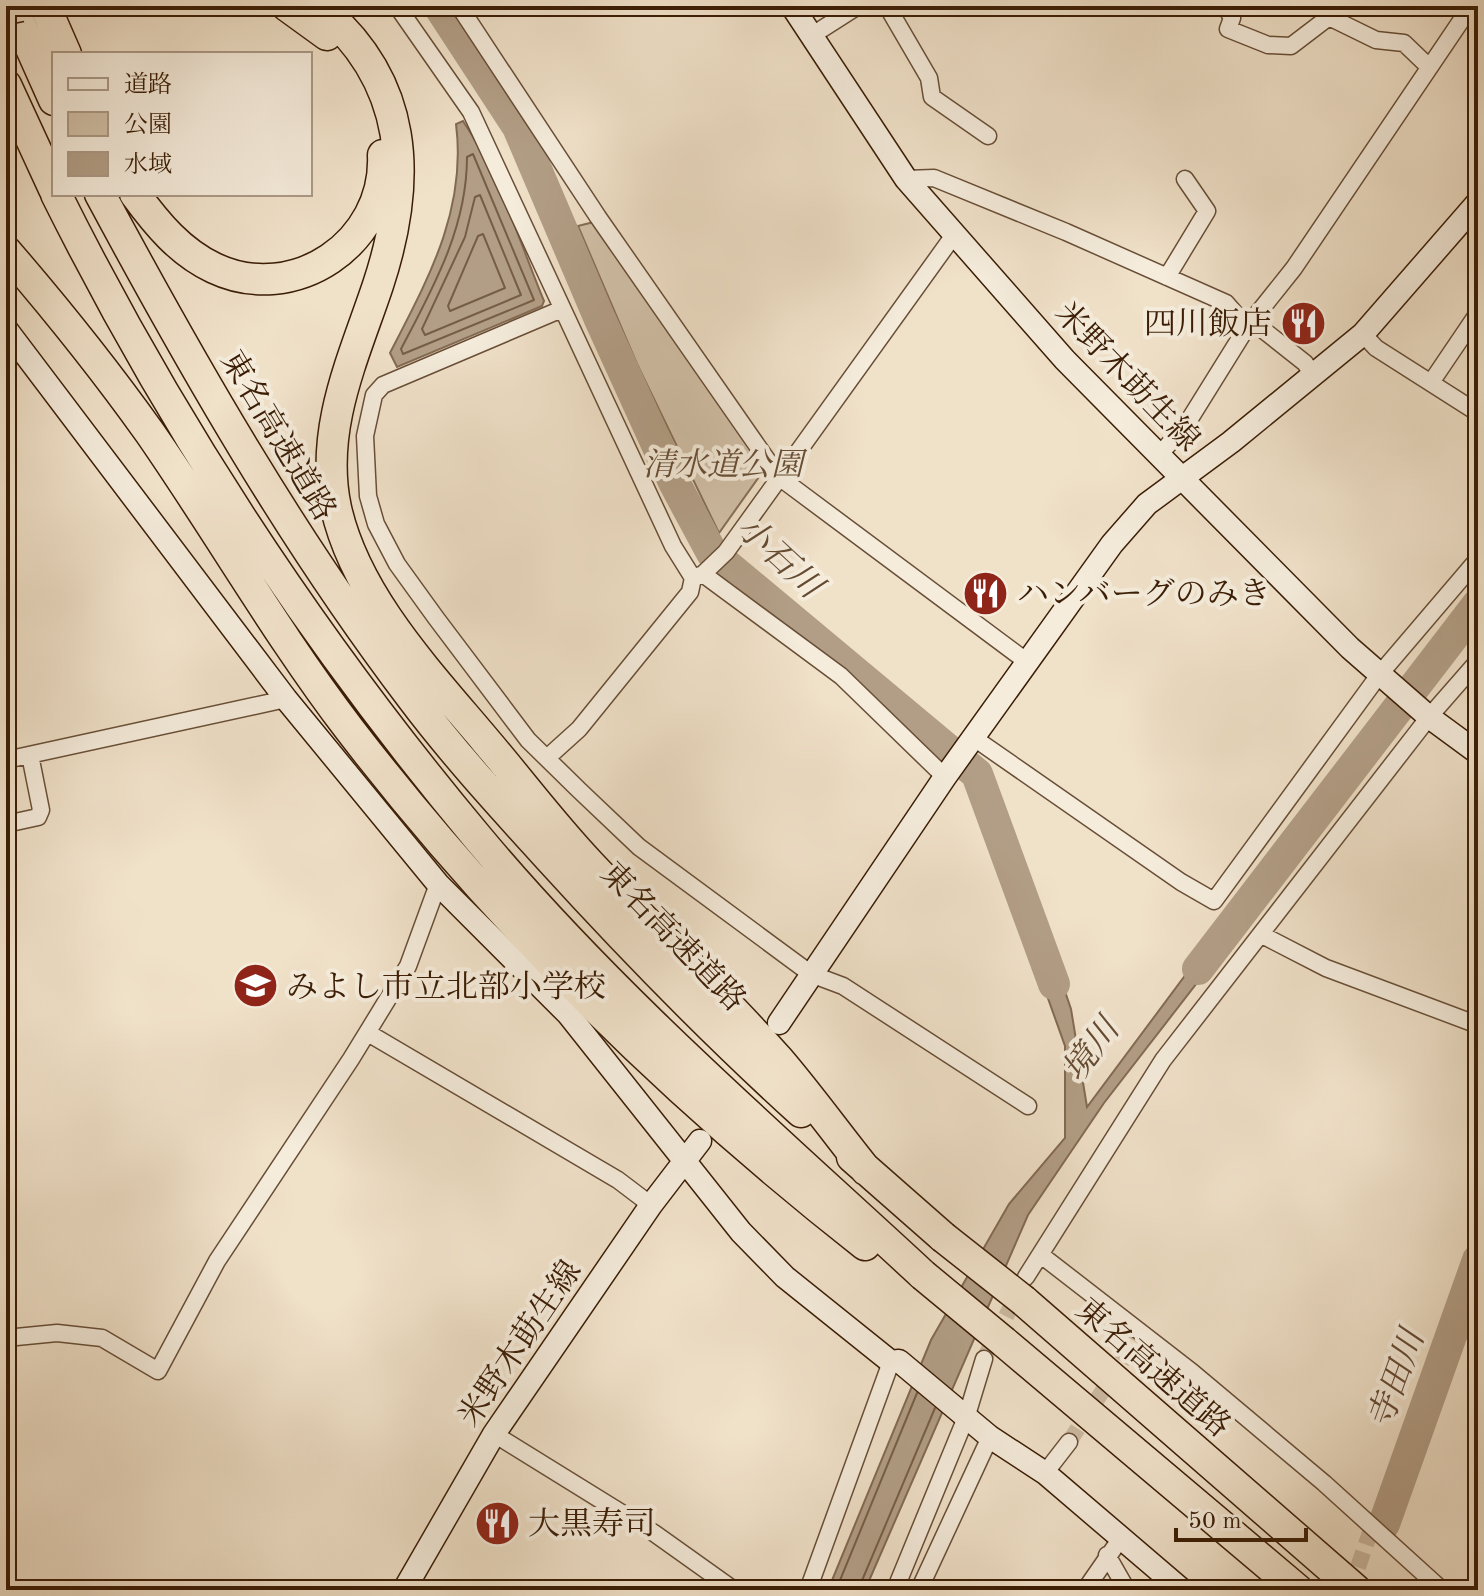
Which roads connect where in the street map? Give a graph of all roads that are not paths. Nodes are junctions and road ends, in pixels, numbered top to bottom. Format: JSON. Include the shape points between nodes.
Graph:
{"nodes":[{"id":1,"x":12,"y":6,"type":"edge"},
{"id":2,"x":21,"y":6,"type":"edge"},
{"id":3,"x":45,"y":6,"type":"edge"},
{"id":4,"x":287,"y":6,"type":"edge"},
{"id":5,"x":318,"y":6,"type":"edge"},
{"id":6,"x":397,"y":6,"type":"edge"},
{"id":7,"x":459,"y":6,"type":"edge"},
{"id":8,"x":792,"y":6,"type":"edge"},
{"id":9,"x":858,"y":6,"type":"edge"},
{"id":10,"x":887,"y":6,"type":"edge"},
{"id":11,"x":1225,"y":6,"type":"edge"},
{"id":12,"x":1471,"y":6,"type":"edge"},
{"id":13,"x":6,"y":9,"type":"edge"},
{"id":14,"x":811,"y":36,"type":"junction"},
{"id":15,"x":65,"y":52,"type":"edge"},
{"id":16,"x":1429,"y":67,"type":"junction"},
{"id":17,"x":6,"y":85,"type":"edge"},
{"id":18,"x":52,"y":96,"type":"edge"},
{"id":19,"x":988,"y":136,"type":"dead end"},
{"id":20,"x":906,"y":179,"type":"junction"},
{"id":21,"x":1185,"y":179,"type":"dead end"},
{"id":22,"x":52,"y":185,"type":"edge"},
{"id":23,"x":57,"y":196,"type":"edge"},
{"id":24,"x":101,"y":196,"type":"edge"},
{"id":25,"x":136,"y":196,"type":"edge"},
{"id":26,"x":1478,"y":202,"type":"edge"},
{"id":27,"x":954,"y":235,"type":"junction"},
{"id":28,"x":6,"y":251,"type":"edge"},
{"id":29,"x":1167,"y":277,"type":"junction"},
{"id":30,"x":562,"y":309,"type":"junction"},
{"id":31,"x":1478,"y":313,"type":"edge"},
{"id":32,"x":1250,"y":324,"type":"junction"},
{"id":33,"x":6,"y":329,"type":"edge"},
{"id":34,"x":1363,"y":334,"type":"junction"},
{"id":35,"x":1313,"y":375,"type":"junction"},
{"id":36,"x":1432,"y":381,"type":"junction"},
{"id":37,"x":1478,"y":413,"type":"edge"},
{"id":38,"x":1159,"y":455,"type":"junction"},
{"id":39,"x":779,"y":477,"type":"junction"},
{"id":40,"x":1183,"y":478,"type":"junction"},
{"id":41,"x":1478,"y":559,"type":"edge"},
{"id":42,"x":702,"y":574,"type":"junction"},
{"id":43,"x":1026,"y":661,"type":"junction"},
{"id":44,"x":1478,"y":661,"type":"edge"},
{"id":45,"x":1379,"y":675,"type":"junction"},
{"id":46,"x":286,"y":699,"type":"junction"},
{"id":47,"x":1429,"y":717,"type":"junction"},
{"id":48,"x":972,"y":740,"type":"junction"},
{"id":49,"x":1478,"y":753,"type":"edge"},
{"id":50,"x":30,"y":755,"type":"junction"},
{"id":51,"x":548,"y":757,"type":"junction"},
{"id":52,"x":6,"y":760,"type":"edge"},
{"id":53,"x":945,"y":777,"type":"junction"},
{"id":54,"x":6,"y":824,"type":"edge"},
{"id":55,"x":438,"y":884,"type":"junction"},
{"id":56,"x":1262,"y":935,"type":"junction"},
{"id":57,"x":811,"y":974,"type":"junction"},
{"id":58,"x":779,"y":1023,"type":"dead end"},
{"id":59,"x":1478,"y":1025,"type":"edge"},
{"id":60,"x":368,"y":1033,"type":"junction"},
{"id":61,"x":1028,"y":1106,"type":"dead end"},
{"id":62,"x":700,"y":1141,"type":"dead end"},
{"id":63,"x":685,"y":1164,"type":"junction"},
{"id":64,"x":866,"y":1170,"type":"junction"},
{"id":65,"x":651,"y":1205,"type":"junction"},
{"id":66,"x":1041,"y":1255,"type":"junction"},
{"id":67,"x":920,"y":1280,"type":"junction"},
{"id":68,"x":1025,"y":1289,"type":"junction"},
{"id":69,"x":6,"y":1338,"type":"edge"},
{"id":70,"x":995,"y":1351,"type":"junction"},
{"id":71,"x":895,"y":1362,"type":"junction"},
{"id":72,"x":967,"y":1415,"type":"junction"},
{"id":73,"x":494,"y":1434,"type":"junction"},
{"id":74,"x":990,"y":1437,"type":"junction"},
{"id":75,"x":1069,"y":1442,"type":"tunnel mouth"},
{"id":76,"x":1045,"y":1473,"type":"junction"},
{"id":77,"x":1114,"y":1547,"type":"junction"},
{"id":78,"x":404,"y":1590,"type":"edge"},
{"id":79,"x":734,"y":1590,"type":"edge"},
{"id":80,"x":808,"y":1590,"type":"edge"},
{"id":81,"x":895,"y":1590,"type":"edge"},
{"id":82,"x":919,"y":1590,"type":"edge"},
{"id":83,"x":1085,"y":1590,"type":"edge"},
{"id":84,"x":1127,"y":1590,"type":"edge"},
{"id":85,"x":1182,"y":1590,"type":"edge"},
{"id":86,"x":1298,"y":1590,"type":"edge"},
{"id":87,"x":1356,"y":1590,"type":"edge"},
{"id":88,"x":1442,"y":1590,"type":"edge"}],
"edges":[{"from":1,"to":18,"type":"highway"},
{"from":2,"to":13,"type":"highway","bridge":true},
{"from":3,"to":15,"type":"highway"},
{"from":4,"to":25,"type":"highway","via":[[341,49],[376,112],[382,136],[381,184],[365,226],[349,245],[308,272],[259,279],[198,259],[157,224]]},
{"from":5,"to":64,"type":"highway","via":[[364,52],[384,89],[400,166],[398,207],[386,260],[342,388],[333,434],[332,484],[356,566],[399,631],[587,860],[779,1061]]},
{"from":6,"to":30,"type":"street","via":[[471,112]]},
{"from":7,"to":39,"type":"street"},
{"from":8,"to":14,"type":"street","name":"米野木莇生線"},
{"from":9,"to":14,"type":"street"},
{"from":10,"to":19,"type":"street","via":[[929,78],[932,97]]},
{"from":11,"to":16,"type":"street","via":[[1232,18],[1228,29],[1268,45],[1291,46],[1329,17],[1376,40],[1404,43]]},
{"from":12,"to":16,"type":"street"},
{"from":14,"to":20,"type":"street","name":"米野木莇生線"},
{"from":16,"to":32,"type":"street","via":[[1294,268]]},
{"from":17,"to":22,"type":"highway"},
{"from":20,"to":27,"type":"street","name":"米野木莇生線"},
{"from":20,"to":29,"type":"street","via":[[934,178]]},
{"from":21,"to":29,"type":"street","via":[[1207,211]]},
{"from":23,"to":67,"type":"highway","via":[[207,463],[300,603],[479,839],[594,963]]},
{"from":24,"to":64,"type":"highway","name":"東名高速道路","via":[[238,442],[413,699],[634,951]]},
{"from":26,"to":34,"type":"street"},
{"from":27,"to":38,"type":"street","name":"米野木莇生線","via":[[1065,360]]},
{"from":27,"to":39,"type":"street"},
{"from":28,"to":67,"type":"highway","via":[[76,333],[150,434],[350,730],[550,962],[689,1100]]},
{"from":29,"to":32,"type":"street","via":[[1226,303]]},
{"from":30,"to":42,"type":"street","via":[[673,546]]},
{"from":30,"to":51,"type":"street","via":[[383,385],[374,395],[365,436],[368,496],[397,564],[528,740]]},
{"from":31,"to":36,"type":"street"},
{"from":32,"to":35,"type":"street","via":[[1305,363]]},
{"from":32,"to":38,"type":"street","via":[[1186,425]]},
{"from":33,"to":46,"type":"street"},
{"from":34,"to":35,"type":"street"},
{"from":34,"to":36,"type":"street","via":[[1376,348]]},
{"from":35,"to":40,"type":"street"},
{"from":36,"to":37,"type":"street"},
{"from":38,"to":40,"type":"street","name":"米野木莇生線"},
{"from":39,"to":42,"type":"street","via":[[726,552]]},
{"from":39,"to":43,"type":"street"},
{"from":40,"to":43,"type":"street","name":"米野木莇生線","via":[[1147,504],[1112,544]]},
{"from":40,"to":45,"type":"street"},
{"from":41,"to":45,"type":"street"},
{"from":42,"to":51,"type":"street","via":[[597,706]]},
{"from":42,"to":53,"type":"street","via":[[841,676]]},
{"from":43,"to":48,"type":"street","name":"米野木莇生線"},
{"from":44,"to":47,"type":"street"},
{"from":45,"to":47,"type":"street"},
{"from":45,"to":48,"type":"street","via":[[1214,901]]},
{"from":46,"to":50,"type":"street"},
{"from":46,"to":55,"type":"street"},
{"from":47,"to":49,"type":"street"},
{"from":47,"to":56,"type":"street"},
{"from":48,"to":53,"type":"street","name":"米野木莇生線"},
{"from":50,"to":52,"type":"street"},
{"from":50,"to":54,"type":"street","via":[[41,810],[32,820]]},
{"from":51,"to":57,"type":"street","via":[[639,847]]},
{"from":53,"to":57,"type":"street","name":"米野木莇生線"},
{"from":55,"to":60,"type":"street","via":[[408,966]]},
{"from":55,"to":63,"type":"street","via":[[568,1014]]},
{"from":56,"to":59,"type":"street","via":[[1326,968]]},
{"from":56,"to":66,"type":"street","via":[[1163,1060]]},
{"from":57,"to":58,"type":"street","name":"米野木莇生線"},
{"from":57,"to":61,"type":"street","via":[[843,986]]},
{"from":60,"to":65,"type":"street","via":[[618,1180]]},
{"from":60,"to":69,"type":"street","via":[[217,1261],[158,1371],[102,1338],[57,1333]]},
{"from":62,"to":63,"type":"street","name":"米野木莇生線"},
{"from":63,"to":65,"type":"street","name":"米野木莇生線"},
{"from":63,"to":71,"type":"street","via":[[785,1277]]},
{"from":64,"to":68,"type":"highway","name":"東名高速道路","bridge":true,"via":[[943,1237]]},
{"from":65,"to":73,"type":"street","name":"米野木莇生線"},
{"from":66,"to":68,"type":"street"},
{"from":66,"to":88,"type":"street","via":[[1192,1372]]},
{"from":67,"to":70,"type":"highway"},
{"from":68,"to":87,"type":"highway","name":"東名高速道路"},
{"from":70,"to":72,"type":"street"},
{"from":70,"to":86,"type":"highway","via":[[1055,1386]]},
{"from":71,"to":72,"type":"street"},
{"from":71,"to":80,"type":"street"},
{"from":72,"to":74,"type":"street"},
{"from":72,"to":81,"type":"street"},
{"from":73,"to":78,"type":"street","name":"米野木莇生線"},
{"from":73,"to":79,"type":"street","via":[[654,1533]]},
{"from":74,"to":76,"type":"street"},
{"from":74,"to":82,"type":"street"},
{"from":75,"to":76,"type":"street"},
{"from":76,"to":77,"type":"street"},
{"from":77,"to":83,"type":"street"},
{"from":77,"to":84,"type":"street"},
{"from":77,"to":85,"type":"street"}]}
